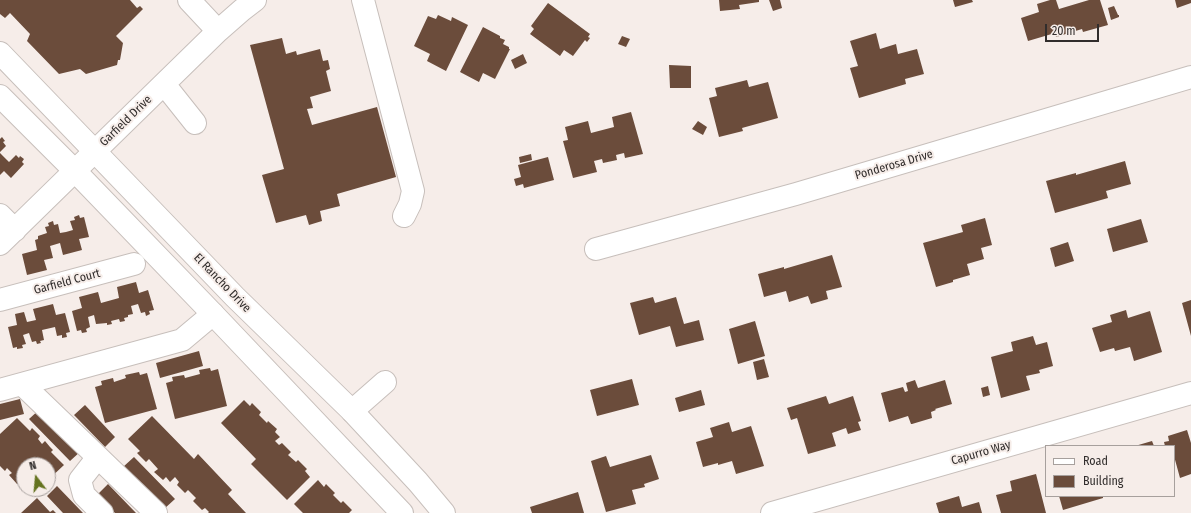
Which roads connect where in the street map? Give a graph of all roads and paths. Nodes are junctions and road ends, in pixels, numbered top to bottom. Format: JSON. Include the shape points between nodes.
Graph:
{"nodes":[{"id":1,"x":189,"y":0,"type":"edge"},
{"id":2,"x":255,"y":0,"type":"edge"},
{"id":3,"x":363,"y":0,"type":"edge"},
{"id":4,"x":218,"y":31,"type":"junction"},
{"id":5,"x":0,"y":53,"type":"edge"},
{"id":6,"x":1191,"y":77,"type":"edge"},
{"id":7,"x":164,"y":84,"type":"junction"},
{"id":8,"x":0,"y":96,"type":"edge"},
{"id":9,"x":196,"y":123,"type":"dead end"},
{"id":10,"x":95,"y":151,"type":"junction"},
{"id":11,"x":75,"y":171,"type":"junction"},
{"id":12,"x":404,"y":216,"type":"dead end"},
{"id":13,"x":5,"y":230,"type":"edge"},
{"id":14,"x":596,"y":249,"type":"dead end"},
{"id":15,"x":134,"y":264,"type":"dead end"},
{"id":16,"x":0,"y":300,"type":"edge"},
{"id":17,"x":213,"y":314,"type":"junction"},
{"id":18,"x":385,"y":382,"type":"dead end"},
{"id":19,"x":22,"y":384,"type":"junction"},
{"id":20,"x":0,"y":390,"type":"edge"},
{"id":21,"x":1191,"y":392,"type":"edge"},
{"id":22,"x":352,"y":411,"type":"junction"},
{"id":23,"x":98,"y":457,"type":"junction"},
{"id":24,"x":102,"y":513,"type":"edge"},
{"id":25,"x":156,"y":513,"type":"edge"},
{"id":26,"x":402,"y":513,"type":"edge"},
{"id":27,"x":444,"y":513,"type":"edge"},
{"id":28,"x":772,"y":513,"type":"edge"}],
"edges":[{"from":1,"to":4,"type":"street"},
{"from":2,"to":4,"type":"street","name":"Garfield Drive"},
{"from":3,"to":12,"type":"street","via":[[413,191]]},
{"from":4,"to":7,"type":"street","name":"Garfield Drive"},
{"from":5,"to":10,"type":"street","name":"El Rancho Drive"},
{"from":6,"to":14,"type":"street","name":"Ponderosa Drive","via":[[796,194]]},
{"from":7,"to":9,"type":"street"},
{"from":7,"to":10,"type":"street","name":"Garfield Drive"},
{"from":8,"to":11,"type":"street"},
{"from":10,"to":11,"type":"street","name":"Garfield Drive"},
{"from":10,"to":22,"type":"street","name":"El Rancho Drive","via":[[235,297]]},
{"from":11,"to":13,"type":"street","name":"Garfield Drive"},
{"from":11,"to":17,"type":"street"},
{"from":15,"to":16,"type":"street","name":"Garfield Court"},
{"from":17,"to":19,"type":"street","via":[[182,340]]},
{"from":17,"to":26,"type":"street"},
{"from":18,"to":22,"type":"street"},
{"from":19,"to":20,"type":"street"},
{"from":19,"to":23,"type":"street"},
{"from":21,"to":28,"type":"street","name":"Capurro Way"},
{"from":22,"to":27,"type":"street","name":"El Rancho Drive"},
{"from":23,"to":24,"type":"street","via":[[80,480],[84,495]]},
{"from":23,"to":25,"type":"street"}]}
